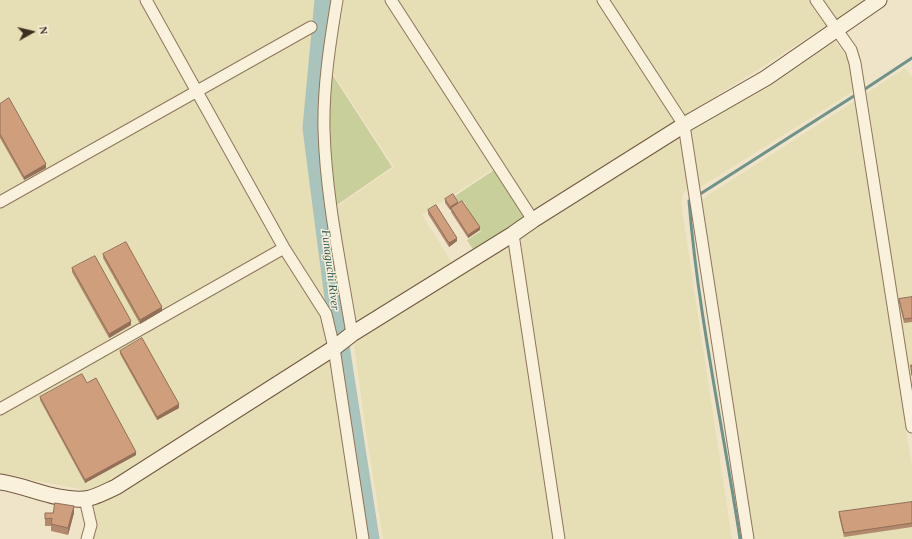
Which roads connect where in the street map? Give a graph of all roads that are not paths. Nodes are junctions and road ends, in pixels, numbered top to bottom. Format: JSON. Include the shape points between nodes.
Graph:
{"nodes":[{"id":1,"x":146,"y":0,"type":"edge"},
{"id":2,"x":337,"y":0,"type":"edge"},
{"id":3,"x":391,"y":0,"type":"edge"},
{"id":4,"x":603,"y":0,"type":"edge"},
{"id":5,"x":816,"y":0,"type":"edge"},
{"id":6,"x":879,"y":0,"type":"edge"},
{"id":7,"x":311,"y":27,"type":"dead end"},
{"id":8,"x":836,"y":30,"type":"junction"},
{"id":9,"x":198,"y":91,"type":"junction"},
{"id":10,"x":684,"y":125,"type":"junction"},
{"id":11,"x":0,"y":202,"type":"edge"},
{"id":12,"x":533,"y":220,"type":"junction"},
{"id":13,"x":513,"y":234,"type":"junction"},
{"id":14,"x":284,"y":248,"type":"junction"},
{"id":15,"x":352,"y":334,"type":"junction"},
{"id":16,"x":334,"y":348,"type":"junction"},
{"id":17,"x":0,"y":409,"type":"edge"},
{"id":18,"x":912,"y":427,"type":"edge"},
{"id":19,"x":0,"y":482,"type":"edge"},
{"id":20,"x":85,"y":499,"type":"junction"},
{"id":21,"x":87,"y":539,"type":"edge"},
{"id":22,"x":362,"y":539,"type":"edge"},
{"id":23,"x":559,"y":539,"type":"edge"},
{"id":24,"x":748,"y":539,"type":"edge"}],
"edges":[{"from":1,"to":9,"type":"street"},
{"from":2,"to":15,"type":"street","via":[[327,58],[324,129],[328,193]]},
{"from":3,"to":12,"type":"street"},
{"from":4,"to":10,"type":"street"},
{"from":5,"to":8,"type":"street"},
{"from":6,"to":8,"type":"street"},
{"from":7,"to":9,"type":"street"},
{"from":8,"to":10,"type":"street","via":[[766,78]]},
{"from":8,"to":18,"type":"street","via":[[851,50],[855,63]]},
{"from":9,"to":11,"type":"street"},
{"from":9,"to":14,"type":"street"},
{"from":10,"to":12,"type":"street"},
{"from":10,"to":24,"type":"street"},
{"from":12,"to":13,"type":"street"},
{"from":13,"to":15,"type":"street"},
{"from":13,"to":23,"type":"street"},
{"from":14,"to":16,"type":"street","via":[[326,314]]},
{"from":14,"to":17,"type":"street"},
{"from":15,"to":16,"type":"street"},
{"from":16,"to":20,"type":"street","via":[[116,487]]},
{"from":16,"to":22,"type":"street"},
{"from":19,"to":20,"type":"street","via":[[12,483],[58,497]]},
{"from":20,"to":21,"type":"street","via":[[91,525]]}]}
